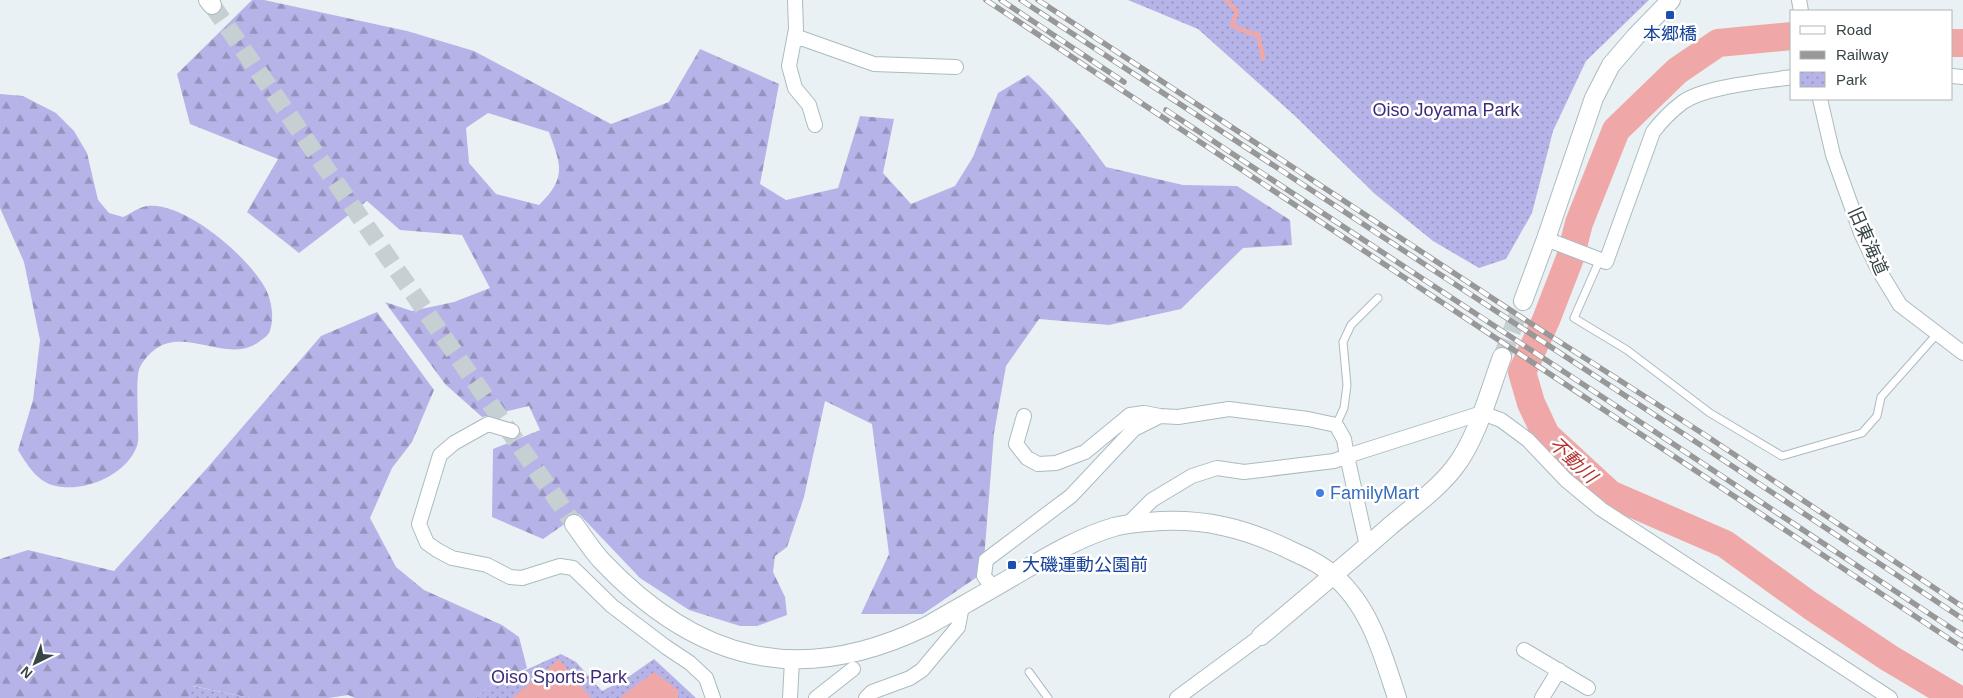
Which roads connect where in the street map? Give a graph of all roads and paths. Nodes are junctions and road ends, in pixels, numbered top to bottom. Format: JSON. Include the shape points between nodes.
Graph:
{"nodes":[{"id":1,"x":794,"y":0,"type":"edge"},
{"id":2,"x":1671,"y":0,"type":"edge"},
{"id":3,"x":795,"y":36,"type":"junction"},
{"id":4,"x":956,"y":67,"type":"dead end"},
{"id":5,"x":1790,"y":76,"type":"edge"},
{"id":6,"x":1820,"y":100,"type":"edge"},
{"id":7,"x":815,"y":125,"type":"dead end"},
{"id":8,"x":1550,"y":240,"type":"junction"},
{"id":9,"x":1600,"y":259,"type":"junction"},
{"id":10,"x":1378,"y":298,"type":"dead end"},
{"id":11,"x":1523,"y":301,"type":"tunnel mouth"},
{"id":12,"x":1937,"y":334,"type":"junction"},
{"id":13,"x":1963,"y":353,"type":"edge"},
{"id":14,"x":1502,"y":357,"type":"tunnel mouth"},
{"id":15,"x":1482,"y":413,"type":"junction"},
{"id":16,"x":1024,"y":416,"type":"dead end"},
{"id":17,"x":1160,"y":416,"type":"junction"},
{"id":18,"x":1336,"y":425,"type":"junction"},
{"id":19,"x":512,"y":431,"type":"dead end"},
{"id":20,"x":1347,"y":456,"type":"junction"},
{"id":21,"x":574,"y":524,"type":"tunnel mouth"},
{"id":22,"x":1128,"y":524,"type":"junction"},
{"id":23,"x":1367,"y":546,"type":"junction"},
{"id":24,"x":1334,"y":575,"type":"junction"},
{"id":25,"x":993,"y":588,"type":"junction"},
{"id":26,"x":962,"y":606,"type":"junction"},
{"id":27,"x":1261,"y":636,"type":"joint"},
{"id":28,"x":1524,"y":650,"type":"dead end"},
{"id":29,"x":792,"y":660,"type":"junction"},
{"id":30,"x":852,"y":668,"type":"dead end"},
{"id":31,"x":1559,"y":670,"type":"junction"},
{"id":32,"x":1029,"y":672,"type":"dead end"},
{"id":33,"x":1588,"y":688,"type":"dead end"},
{"id":34,"x":713,"y":698,"type":"edge"},
{"id":35,"x":790,"y":698,"type":"edge"},
{"id":36,"x":816,"y":698,"type":"edge"},
{"id":37,"x":866,"y":698,"type":"edge"},
{"id":38,"x":1048,"y":698,"type":"edge"},
{"id":39,"x":1176,"y":698,"type":"edge"},
{"id":40,"x":1397,"y":698,"type":"edge"},
{"id":41,"x":1542,"y":698,"type":"edge"},
{"id":42,"x":1890,"y":698,"type":"edge"}],
"edges":[{"from":1,"to":3,"type":"street"},
{"from":2,"to":8,"type":"street","via":[[1612,65],[1594,98]]},
{"from":3,"to":4,"type":"street","via":[[874,64]]},
{"from":3,"to":7,"type":"street","via":[[789,66],[795,88],[809,105]]},
{"from":5,"to":9,"type":"street","via":[[1712,91],[1685,101],[1666,115],[1653,132],[1606,262]]},
{"from":6,"to":12,"type":"street","name":"旧東海道","via":[[1833,155],[1861,233],[1878,269],[1900,305]]},
{"from":8,"to":9,"type":"street"},
{"from":8,"to":11,"type":"street"},
{"from":9,"to":12,"type":"lane","via":[[1574,318],[1627,350],[1710,413],[1782,456],[1862,433],[1877,416],[1881,397]]},
{"from":10,"to":18,"type":"lane","via":[[1351,325],[1343,342],[1347,385],[1344,408]]},
{"from":12,"to":13,"type":"street","name":"旧東海道"},
{"from":14,"to":15,"type":"street"},
{"from":15,"to":20,"type":"street"},
{"from":15,"to":23,"type":"street","via":[[1454,467]]},
{"from":15,"to":42,"type":"street","via":[[1501,420],[1528,440],[1566,480],[1601,509]]},
{"from":16,"to":17,"type":"street","via":[[1016,444],[1026,458],[1038,464],[1056,463],[1085,452],[1130,416],[1144,413]]},
{"from":17,"to":18,"type":"street","via":[[1229,409]]},
{"from":17,"to":25,"type":"street","via":[[1134,429],[1071,496],[986,560],[984,576]]},
{"from":18,"to":20,"type":"street","via":[[1344,439]]},
{"from":19,"to":34,"type":"street","via":[[488,424],[440,455],[419,524],[427,543],[452,558],[487,564],[510,576],[522,578],[560,566],[573,568],[612,606],[690,663],[706,678]]},
{"from":20,"to":22,"type":"street","via":[[1334,461],[1268,470],[1244,472],[1217,468],[1192,476],[1152,500]]},
{"from":20,"to":23,"type":"street"},
{"from":21,"to":29,"type":"street","via":[[600,559],[626,585],[681,627],[711,643],[739,652]]},
{"from":22,"to":24,"type":"street","via":[[1190,520],[1234,528],[1310,559]]},
{"from":22,"to":25,"type":"street","via":[[1077,540]]},
{"from":23,"to":24,"type":"street"},
{"from":24,"to":27,"type":"street"},
{"from":24,"to":40,"type":"street","via":[[1358,604],[1379,641]]},
{"from":25,"to":26,"type":"street"},
{"from":26,"to":29,"type":"street","via":[[884,644],[836,656]]},
{"from":26,"to":37,"type":"street","via":[[958,628],[922,670],[872,692]]},
{"from":27,"to":39,"type":"street"},
{"from":28,"to":31,"type":"street"},
{"from":29,"to":35,"type":"street"},
{"from":30,"to":36,"type":"street"},
{"from":31,"to":33,"type":"street"},
{"from":31,"to":41,"type":"street"},
{"from":32,"to":38,"type":"lane"}]}
